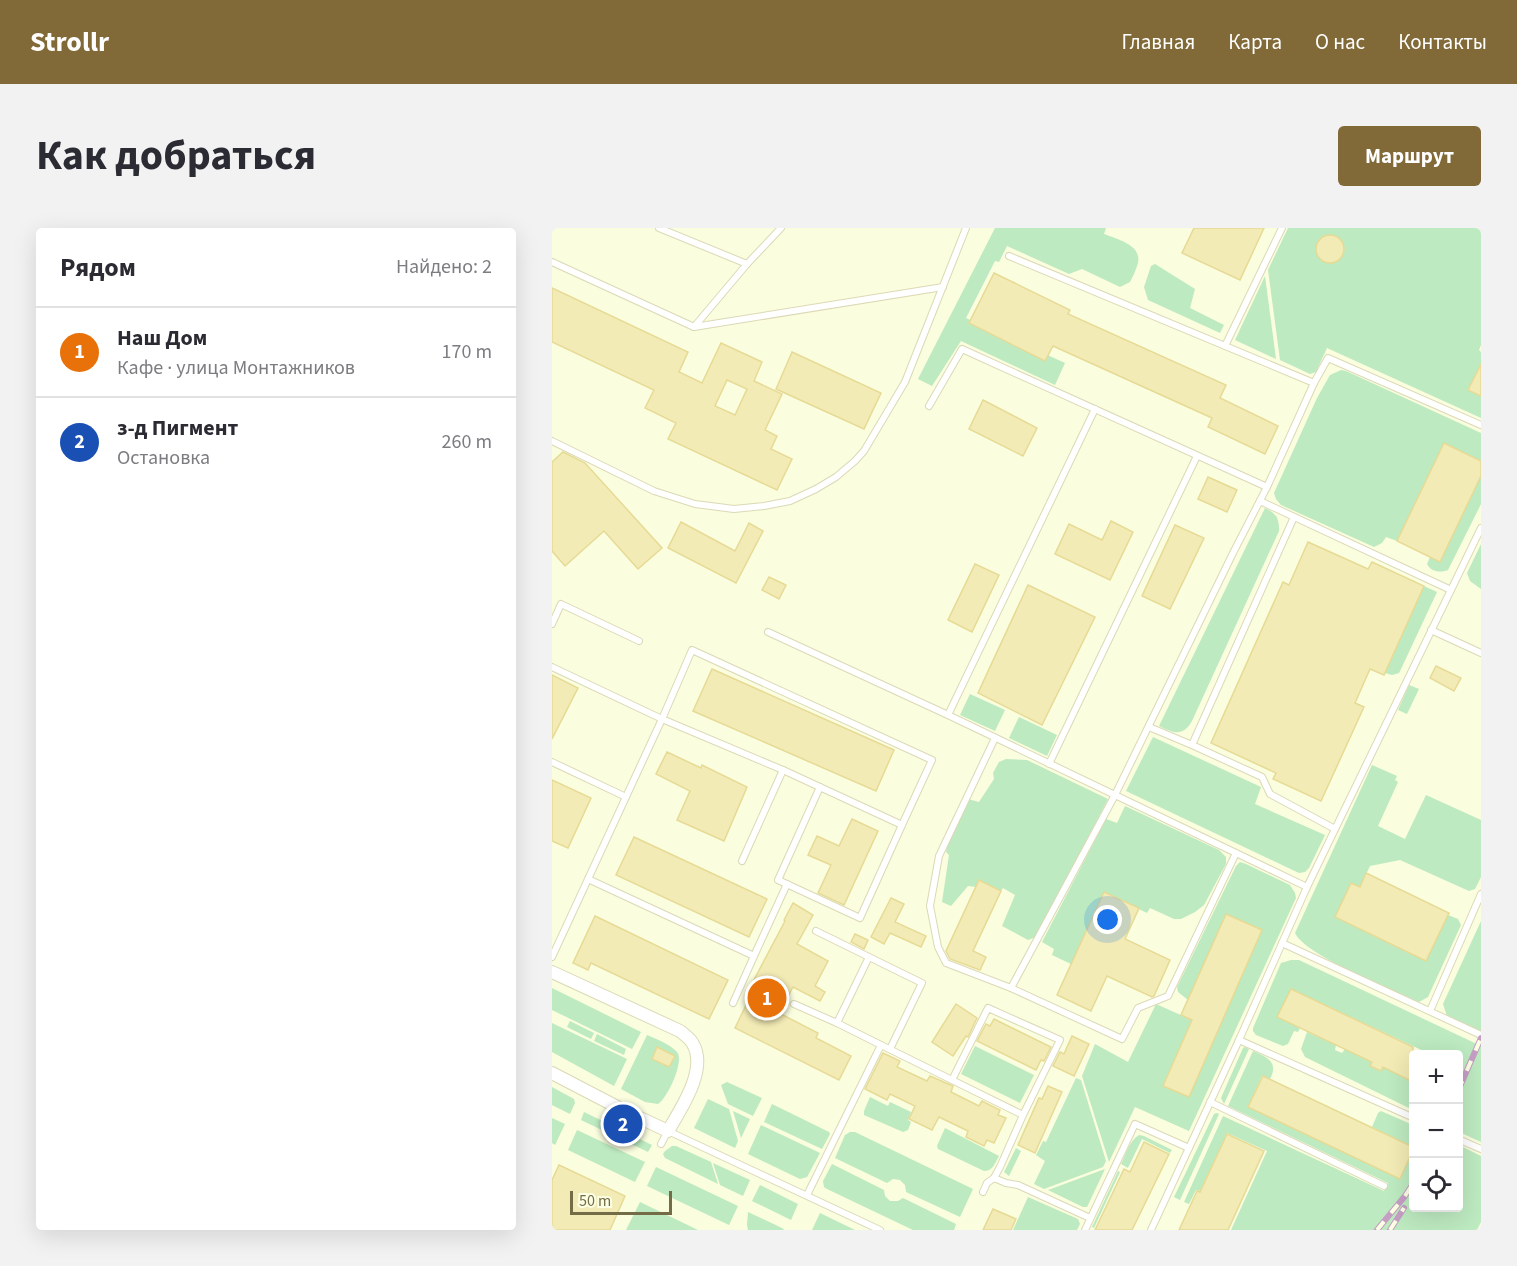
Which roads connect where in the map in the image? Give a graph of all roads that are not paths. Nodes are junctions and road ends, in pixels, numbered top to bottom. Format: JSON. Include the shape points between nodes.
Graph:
{"nodes":[{"id":1,"x":659,"y":228,"type":"edge"},
{"id":2,"x":781,"y":228,"type":"edge"},
{"id":3,"x":966,"y":228,"type":"edge"},
{"id":4,"x":1282,"y":228,"type":"edge"},
{"id":5,"x":1009,"y":256,"type":"dead end"},
{"id":6,"x":552,"y":262,"type":"edge"},
{"id":7,"x":747,"y":264,"type":"junction"},
{"id":8,"x":943,"y":287,"type":"junction"},
{"id":9,"x":693,"y":327,"type":"junction"},
{"id":10,"x":1225,"y":346,"type":"junction"},
{"id":11,"x":1314,"y":383,"type":"junction"},
{"id":12,"x":929,"y":406,"type":"dead end"},
{"id":13,"x":1095,"y":409,"type":"junction"},
{"id":14,"x":1481,"y":425,"type":"edge"},
{"id":15,"x":552,"y":441,"type":"edge"},
{"id":16,"x":1197,"y":456,"type":"junction"},
{"id":17,"x":1268,"y":487,"type":"junction"},
{"id":18,"x":1260,"y":501,"type":"junction"},
{"id":19,"x":1294,"y":517,"type":"junction"},
{"id":20,"x":1481,"y":528,"type":"edge"},
{"id":21,"x":1450,"y":590,"type":"junction"},
{"id":22,"x":552,"y":624,"type":"edge"},
{"id":23,"x":1431,"y":630,"type":"junction"},
{"id":24,"x":768,"y":632,"type":"dead end"},
{"id":25,"x":639,"y":641,"type":"dead end"},
{"id":26,"x":1481,"y":653,"type":"edge"},
{"id":27,"x":552,"y":667,"type":"edge"},
{"id":28,"x":948,"y":715,"type":"junction"},
{"id":29,"x":662,"y":719,"type":"junction"},
{"id":30,"x":1149,"y":727,"type":"junction"},
{"id":31,"x":995,"y":738,"type":"junction"},
{"id":32,"x":1192,"y":745,"type":"junction"},
{"id":33,"x":552,"y":762,"type":"edge"},
{"id":34,"x":1049,"y":764,"type":"junction"},
{"id":35,"x":783,"y":770,"type":"junction"},
{"id":36,"x":820,"y":787,"type":"junction"},
{"id":37,"x":1115,"y":795,"type":"junction"},
{"id":38,"x":626,"y":797,"type":"junction"},
{"id":39,"x":902,"y":825,"type":"junction"},
{"id":40,"x":1335,"y":829,"type":"junction"},
{"id":41,"x":1236,"y":853,"type":"junction"},
{"id":42,"x":742,"y":861,"type":"dead end"},
{"id":43,"x":588,"y":879,"type":"junction"},
{"id":44,"x":787,"y":884,"type":"junction"},
{"id":45,"x":1307,"y":886,"type":"junction"},
{"id":46,"x":1481,"y":894,"type":"edge"},
{"id":47,"x":816,"y":931,"type":"dead end"},
{"id":48,"x":1282,"y":943,"type":"junction"},
{"id":49,"x":754,"y":956,"type":"junction"},
{"id":50,"x":552,"y":957,"type":"edge"},
{"id":51,"x":869,"y":957,"type":"junction"},
{"id":52,"x":552,"y":972,"type":"edge"},
{"id":53,"x":1011,"y":988,"type":"junction"},
{"id":54,"x":733,"y":1003,"type":"dead end"},
{"id":55,"x":794,"y":1004,"type":"dead end"},
{"id":56,"x":1430,"y":1011,"type":"junction"},
{"id":57,"x":837,"y":1023,"type":"junction"},
{"id":58,"x":1481,"y":1035,"type":"edge"},
{"id":59,"x":1239,"y":1040,"type":"junction"},
{"id":60,"x":881,"y":1045,"type":"junction"},
{"id":61,"x":890,"y":1049,"type":"junction"},
{"id":62,"x":552,"y":1073,"type":"edge"},
{"id":63,"x":952,"y":1080,"type":"junction"},
{"id":64,"x":1210,"y":1102,"type":"junction"},
{"id":65,"x":1023,"y":1115,"type":"junction"},
{"id":66,"x":1409,"y":1116,"type":"edge"},
{"id":67,"x":668,"y":1131,"type":"junction"},
{"id":68,"x":1463,"y":1141,"type":"edge"},
{"id":69,"x":661,"y":1144,"type":"dead end"},
{"id":70,"x":1189,"y":1148,"type":"junction"},
{"id":71,"x":1481,"y":1149,"type":"edge"},
{"id":72,"x":994,"y":1179,"type":"junction"},
{"id":73,"x":1384,"y":1186,"type":"dead end"},
{"id":74,"x":983,"y":1192,"type":"dead end"},
{"id":75,"x":807,"y":1195,"type":"junction"},
{"id":76,"x":1090,"y":1218,"type":"junction"},
{"id":77,"x":880,"y":1230,"type":"edge"},
{"id":78,"x":1085,"y":1230,"type":"edge"},
{"id":79,"x":1151,"y":1230,"type":"edge"}],
"edges":[{"from":1,"to":7,"type":"lane"},
{"from":2,"to":7,"type":"lane"},
{"from":3,"to":8,"type":"lane"},
{"from":4,"to":10,"type":"lane"},
{"from":5,"to":10,"type":"lane"},
{"from":6,"to":9,"type":"lane"},
{"from":7,"to":9,"type":"lane"},
{"from":8,"to":9,"type":"lane"},
{"from":8,"to":15,"type":"lane","via":[[905,382],[864,451],[836,477],[802,496],[734,509],[695,504],[654,491]]},
{"from":10,"to":11,"type":"lane"},
{"from":11,"to":14,"type":"lane","via":[[1329,358]]},
{"from":11,"to":17,"type":"lane"},
{"from":12,"to":13,"type":"lane","via":[[962,349]]},
{"from":13,"to":16,"type":"lane"},
{"from":13,"to":28,"type":"lane"},
{"from":16,"to":17,"type":"lane"},
{"from":16,"to":34,"type":"lane"},
{"from":17,"to":18,"type":"lane"},
{"from":18,"to":19,"type":"lane"},
{"from":18,"to":30,"type":"lane"},
{"from":19,"to":21,"type":"lane"},
{"from":19,"to":32,"type":"lane"},
{"from":20,"to":21,"type":"lane"},
{"from":21,"to":23,"type":"lane"},
{"from":22,"to":25,"type":"lane","via":[[561,604]]},
{"from":23,"to":26,"type":"lane"},
{"from":23,"to":40,"type":"lane"},
{"from":24,"to":28,"type":"lane"},
{"from":27,"to":29,"type":"lane"},
{"from":28,"to":31,"type":"lane"},
{"from":29,"to":35,"type":"lane"},
{"from":29,"to":38,"type":"lane"},
{"from":29,"to":39,"type":"lane","via":[[692,650],[932,760]]},
{"from":30,"to":32,"type":"lane"},
{"from":30,"to":37,"type":"lane"},
{"from":31,"to":34,"type":"lane"},
{"from":31,"to":53,"type":"lane","via":[[939,856],[930,906],[938,947],[946,963]]},
{"from":32,"to":40,"type":"lane","via":[[1262,777],[1270,794]]},
{"from":33,"to":38,"type":"lane"},
{"from":34,"to":37,"type":"lane"},
{"from":35,"to":36,"type":"lane"},
{"from":35,"to":42,"type":"lane"},
{"from":36,"to":39,"type":"lane"},
{"from":36,"to":44,"type":"lane","via":[[778,880]]},
{"from":37,"to":41,"type":"lane"},
{"from":37,"to":53,"type":"lane"},
{"from":38,"to":43,"type":"lane"},
{"from":39,"to":44,"type":"lane","via":[[860,918]]},
{"from":40,"to":45,"type":"lane"},
{"from":41,"to":45,"type":"lane"},
{"from":41,"to":53,"type":"lane","via":[[1168,996],[1138,1008],[1122,1039]]},
{"from":43,"to":49,"type":"lane"},
{"from":43,"to":50,"type":"lane"},
{"from":44,"to":49,"type":"lane"},
{"from":45,"to":48,"type":"lane"},
{"from":46,"to":56,"type":"lane"},
{"from":47,"to":51,"type":"lane"},
{"from":48,"to":56,"type":"lane"},
{"from":48,"to":59,"type":"lane"},
{"from":49,"to":54,"type":"lane"},
{"from":51,"to":57,"type":"lane"},
{"from":51,"to":61,"type":"lane","via":[[922,983]]},
{"from":52,"to":67,"type":"street","via":[[680,1032],[694,1045],[696,1075]]},
{"from":55,"to":57,"type":"lane"},
{"from":56,"to":58,"type":"lane"},
{"from":57,"to":60,"type":"lane"},
{"from":59,"to":64,"type":"lane"},
{"from":59,"to":66,"type":"lane"},
{"from":60,"to":61,"type":"lane"},
{"from":60,"to":75,"type":"lane"},
{"from":61,"to":63,"type":"lane"},
{"from":62,"to":67,"type":"street"},
{"from":63,"to":65,"type":"lane"},
{"from":63,"to":65,"type":"lane","via":[[988,1008],[1060,1040]]},
{"from":64,"to":70,"type":"lane"},
{"from":64,"to":73,"type":"lane"},
{"from":65,"to":72,"type":"lane"},
{"from":67,"to":69,"type":"lane"},
{"from":67,"to":75,"type":"lane"},
{"from":68,"to":71,"type":"lane"},
{"from":70,"to":76,"type":"lane","via":[[1135,1124]]},
{"from":70,"to":79,"type":"lane"},
{"from":72,"to":74,"type":"lane"},
{"from":72,"to":76,"type":"lane","via":[[1018,1185]]},
{"from":75,"to":77,"type":"lane"},
{"from":76,"to":78,"type":"lane"}]}
